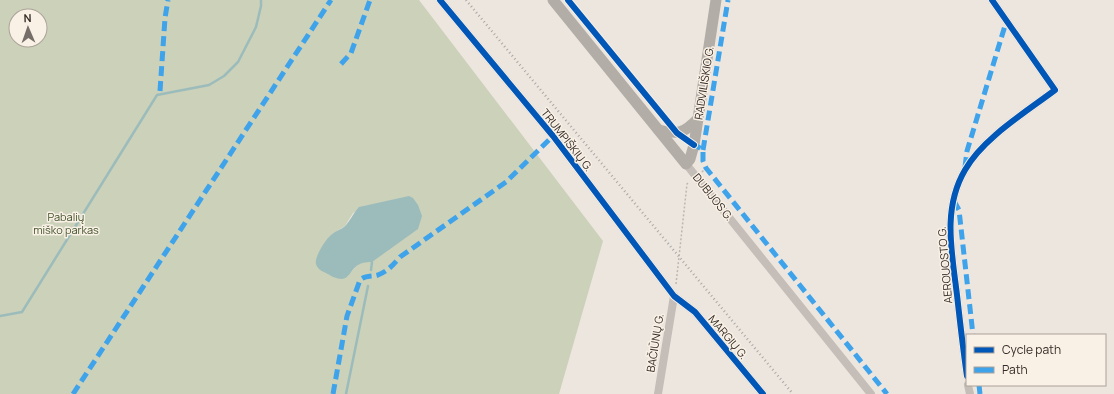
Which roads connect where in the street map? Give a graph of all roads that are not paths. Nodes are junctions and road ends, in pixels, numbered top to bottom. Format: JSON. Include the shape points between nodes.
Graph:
{"nodes":[{"id":1,"x":440,"y":0,"type":"edge"},
{"id":2,"x":553,"y":0,"type":"edge"},
{"id":3,"x":716,"y":0,"type":"edge"},
{"id":4,"x":992,"y":0,"type":"edge"},
{"id":5,"x":698,"y":119,"type":"junction"},
{"id":6,"x":659,"y":130,"type":"junction"},
{"id":7,"x":686,"y":164,"type":"junction"},
{"id":8,"x":674,"y":296,"type":"junction"},
{"id":9,"x":966,"y":367,"type":"edge"},
{"id":10,"x":658,"y":394,"type":"edge"},
{"id":11,"x":762,"y":394,"type":"edge"},
{"id":12,"x":871,"y":394,"type":"edge"}],
"edges":[{"from":1,"to":8,"type":"street","name":"TRUMPIŠKIŲ G.","via":[[553,136]]},
{"from":2,"to":6,"type":"main road","name":"DUBIJOS G."},
{"from":3,"to":5,"type":"main road","name":"RADVILIŠKIO G."},
{"from":4,"to":9,"type":"street","name":"AEROUOSTO G.","via":[[1055,90],[990,139],[965,170],[953,199],[950,231]]},
{"from":5,"to":6,"type":"main road","via":[[683,132]]},
{"from":5,"to":7,"type":"main road","name":"RADVILIŠKIO G.","via":[[692,155]]},
{"from":6,"to":7,"type":"main road","name":"DUBIJOS G."},
{"from":7,"to":12,"type":"street","name":"DUBIJOS G."},
{"from":8,"to":10,"type":"street","name":"BAČIŪNŲ G."},
{"from":8,"to":11,"type":"street","name":"MARGIŲ G.","via":[[695,312]]}]}
